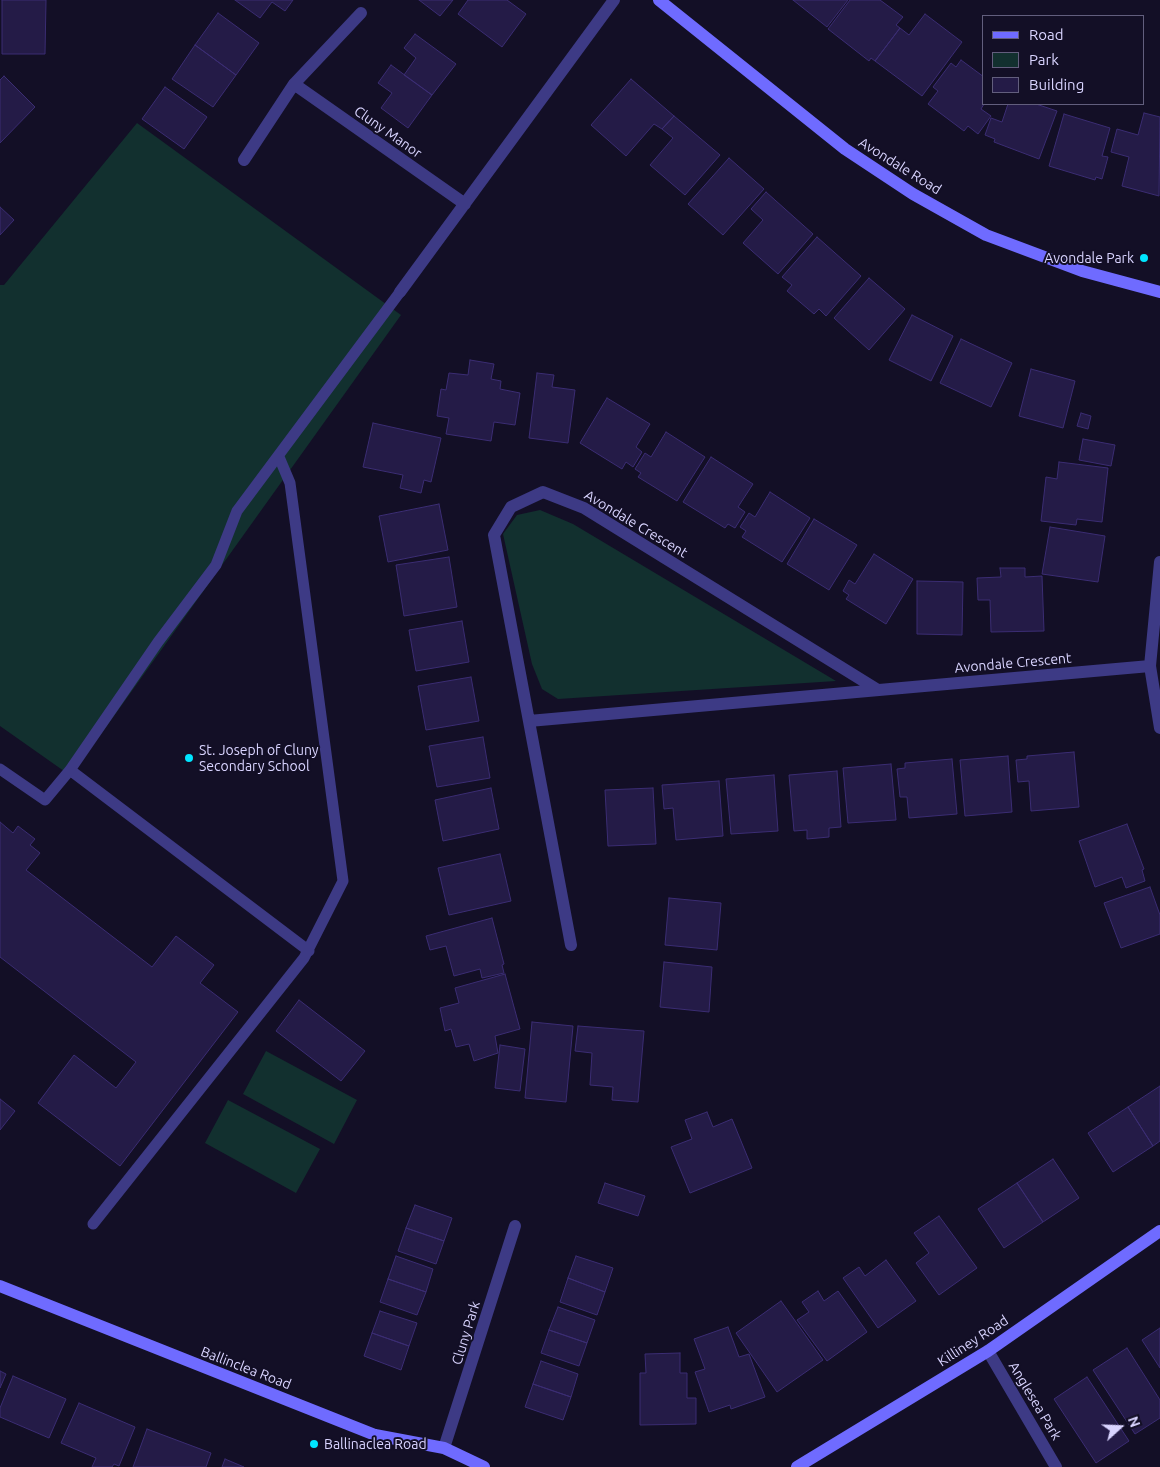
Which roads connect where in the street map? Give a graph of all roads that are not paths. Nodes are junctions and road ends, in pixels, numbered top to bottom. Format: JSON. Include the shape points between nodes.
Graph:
{"nodes":[{"id":1,"x":614,"y":0,"type":"edge"},
{"id":2,"x":659,"y":0,"type":"edge"},
{"id":3,"x":361,"y":13,"type":"dead end"},
{"id":4,"x":294,"y":84,"type":"junction"},
{"id":5,"x":244,"y":160,"type":"dead end"},
{"id":6,"x":465,"y":204,"type":"junction"},
{"id":7,"x":400,"y":292,"type":"joint"},
{"id":8,"x":1160,"y":292,"type":"edge"},
{"id":9,"x":279,"y":457,"type":"junction"},
{"id":10,"x":1160,"y":562,"type":"edge"},
{"id":11,"x":1150,"y":666,"type":"junction"},
{"id":12,"x":878,"y":690,"type":"junction"},
{"id":13,"x":529,"y":721,"type":"junction"},
{"id":14,"x":1160,"y":728,"type":"edge"},
{"id":15,"x":0,"y":769,"type":"edge"},
{"id":16,"x":70,"y":770,"type":"junction"},
{"id":17,"x":571,"y":946,"type":"dead end"},
{"id":18,"x":309,"y":950,"type":"junction"},
{"id":19,"x":93,"y":1224,"type":"dead end"},
{"id":20,"x":515,"y":1226,"type":"dead end"},
{"id":21,"x":1160,"y":1231,"type":"edge"},
{"id":22,"x":0,"y":1286,"type":"edge"},
{"id":23,"x":988,"y":1351,"type":"junction"},
{"id":24,"x":444,"y":1448,"type":"junction"},
{"id":25,"x":484,"y":1467,"type":"edge"},
{"id":26,"x":797,"y":1467,"type":"edge"},
{"id":27,"x":1056,"y":1467,"type":"edge"}],
"edges":[{"from":1,"to":6,"type":"street"},
{"from":2,"to":8,"type":"street","name":"Avondale Road","via":[[845,149],[913,194],[986,235],[1082,271]]},
{"from":3,"to":4,"type":"street"},
{"from":4,"to":5,"type":"street"},
{"from":4,"to":6,"type":"street","name":"Cluny Manor"},
{"from":6,"to":7,"type":"street"},
{"from":7,"to":9,"type":"lane"},
{"from":9,"to":16,"type":"lane","via":[[237,511],[216,565],[158,642]]},
{"from":9,"to":18,"type":"lane","via":[[290,483],[343,881]]},
{"from":10,"to":11,"type":"street"},
{"from":11,"to":12,"type":"street","name":"Avondale Crescent"},
{"from":11,"to":14,"type":"street"},
{"from":12,"to":13,"type":"street","name":"Avondale Crescent"},
{"from":12,"to":13,"type":"street","name":"Avondale Crescent","via":[[584,508],[543,492],[511,507],[494,534]]},
{"from":13,"to":17,"type":"street","name":"Avondale Crescent"},
{"from":15,"to":16,"type":"lane","via":[[44,800]]},
{"from":16,"to":18,"type":"lane"},
{"from":18,"to":19,"type":"lane"},
{"from":20,"to":24,"type":"street","name":"Cluny Park"},
{"from":21,"to":23,"type":"street","name":"Killiney Road"},
{"from":22,"to":24,"type":"street","name":"Ballinclea Road","via":[[375,1434]]},
{"from":23,"to":26,"type":"street","name":"Killiney Road"},
{"from":23,"to":27,"type":"street","name":"Anglesea Park"},
{"from":24,"to":25,"type":"street","name":"Ballinclea Road"}]}
